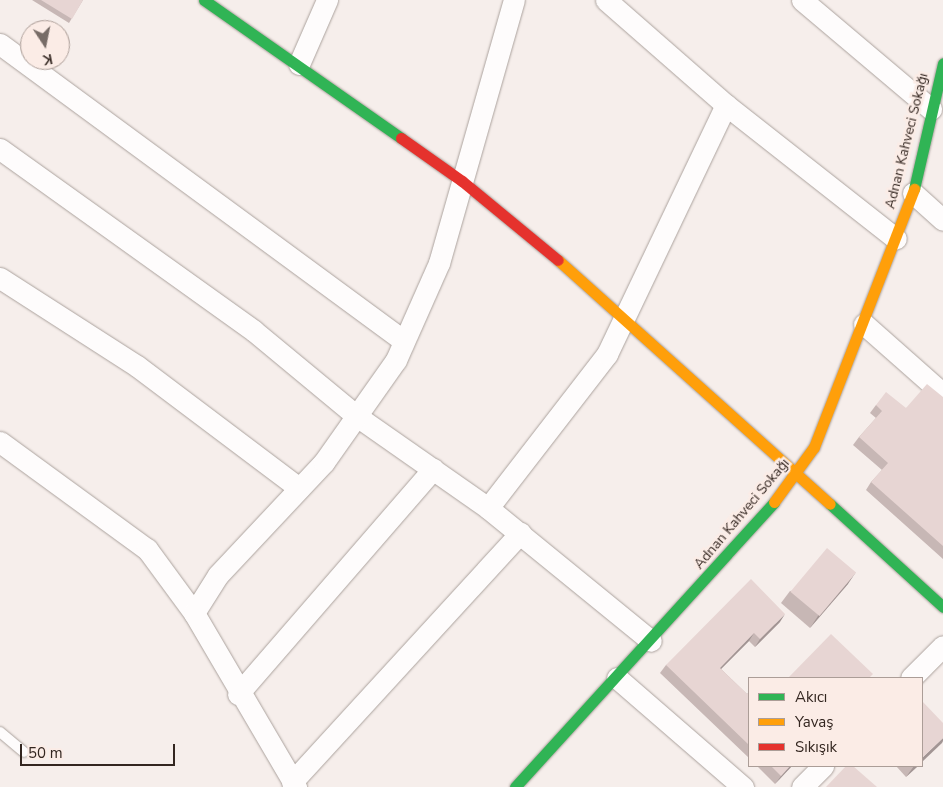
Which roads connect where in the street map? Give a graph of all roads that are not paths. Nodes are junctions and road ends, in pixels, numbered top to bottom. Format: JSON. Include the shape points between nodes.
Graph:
{"nodes":[{"id":1,"x":204,"y":0,"type":"edge"},
{"id":2,"x":327,"y":0,"type":"edge"},
{"id":3,"x":514,"y":0,"type":"edge"},
{"id":4,"x":606,"y":0,"type":"edge"},
{"id":5,"x":802,"y":0,"type":"edge"},
{"id":6,"x":0,"y":44,"type":"edge"},
{"id":7,"x":943,"y":63,"type":"edge"},
{"id":8,"x":299,"y":64,"type":"junction"},
{"id":9,"x":726,"y":105,"type":"junction"},
{"id":10,"x":931,"y":109,"type":"junction"},
{"id":11,"x":0,"y":149,"type":"edge"},
{"id":12,"x":462,"y":181,"type":"junction"},
{"id":13,"x":913,"y":193,"type":"junction"},
{"id":14,"x":943,"y":220,"type":"edge"},
{"id":15,"x":896,"y":239,"type":"junction"},
{"id":16,"x":0,"y":278,"type":"edge"},
{"id":17,"x":625,"y":316,"type":"junction"},
{"id":18,"x":864,"y":324,"type":"junction"},
{"id":19,"x":404,"y":341,"type":"junction"},
{"id":20,"x":943,"y":394,"type":"edge"},
{"id":21,"x":358,"y":417,"type":"junction"},
{"id":22,"x":0,"y":442,"type":"edge"},
{"id":23,"x":433,"y":469,"type":"junction"},
{"id":24,"x":796,"y":476,"type":"junction"},
{"id":25,"x":299,"y":488,"type":"junction"},
{"id":26,"x":488,"y":508,"type":"junction"},
{"id":27,"x":520,"y":534,"type":"junction"},
{"id":28,"x":943,"y":606,"type":"edge"},
{"id":29,"x":194,"y":613,"type":"junction"},
{"id":30,"x":651,"y":641,"type":"junction"},
{"id":31,"x":943,"y":646,"type":"edge"},
{"id":32,"x":911,"y":677,"type":"edge"},
{"id":33,"x":617,"y":678,"type":"junction"},
{"id":34,"x":238,"y":694,"type":"junction"},
{"id":35,"x":0,"y":732,"type":"edge"},
{"id":36,"x":24,"y":752,"type":"dead end"},
{"id":37,"x":822,"y":767,"type":"edge"},
{"id":38,"x":294,"y":784,"type":"edge"},
{"id":39,"x":515,"y":787,"type":"edge"},
{"id":40,"x":742,"y":787,"type":"edge"},
{"id":41,"x":802,"y":787,"type":"edge"}],
"edges":[{"from":1,"to":8,"type":"street"},
{"from":2,"to":8,"type":"street"},
{"from":3,"to":12,"type":"street"},
{"from":4,"to":9,"type":"street"},
{"from":5,"to":10,"type":"street"},
{"from":6,"to":19,"type":"street"},
{"from":7,"to":10,"type":"street","name":"Adnan Kahveci Sokağı"},
{"from":8,"to":12,"type":"street"},
{"from":9,"to":15,"type":"street"},
{"from":9,"to":17,"type":"street"},
{"from":10,"to":13,"type":"street","name":"Adnan Kahveci Sokağı"},
{"from":11,"to":21,"type":"street","via":[[254,331]]},
{"from":12,"to":17,"type":"street"},
{"from":12,"to":19,"type":"street","via":[[439,263]]},
{"from":13,"to":14,"type":"street"},
{"from":13,"to":15,"type":"street","name":"Adnan Kahveci Sokağı"},
{"from":15,"to":18,"type":"street","name":"Adnan Kahveci Sokağı"},
{"from":16,"to":25,"type":"street","via":[[137,366]]},
{"from":17,"to":24,"type":"street"},
{"from":17,"to":26,"type":"street","via":[[608,354]]},
{"from":18,"to":20,"type":"street"},
{"from":18,"to":24,"type":"street","name":"Adnan Kahveci Sokağı","via":[[814,447]]},
{"from":19,"to":21,"type":"street"},
{"from":21,"to":23,"type":"street"},
{"from":21,"to":25,"type":"street"},
{"from":22,"to":29,"type":"street","via":[[147,549]]},
{"from":23,"to":26,"type":"street"},
{"from":23,"to":34,"type":"street"},
{"from":24,"to":28,"type":"street"},
{"from":24,"to":30,"type":"street","name":"Adnan Kahveci Sokağı"},
{"from":25,"to":29,"type":"street","via":[[218,575]]},
{"from":26,"to":27,"type":"street"},
{"from":27,"to":30,"type":"street"},
{"from":27,"to":38,"type":"street"},
{"from":29,"to":34,"type":"street"},
{"from":30,"to":33,"type":"street","name":"Adnan Kahveci Sokağı"},
{"from":31,"to":32,"type":"street"},
{"from":33,"to":39,"type":"street","name":"Adnan Kahveci Sokağı"},
{"from":33,"to":40,"type":"street"},
{"from":34,"to":38,"type":"street"},
{"from":35,"to":36,"type":"lane"},
{"from":37,"to":41,"type":"street"}]}
